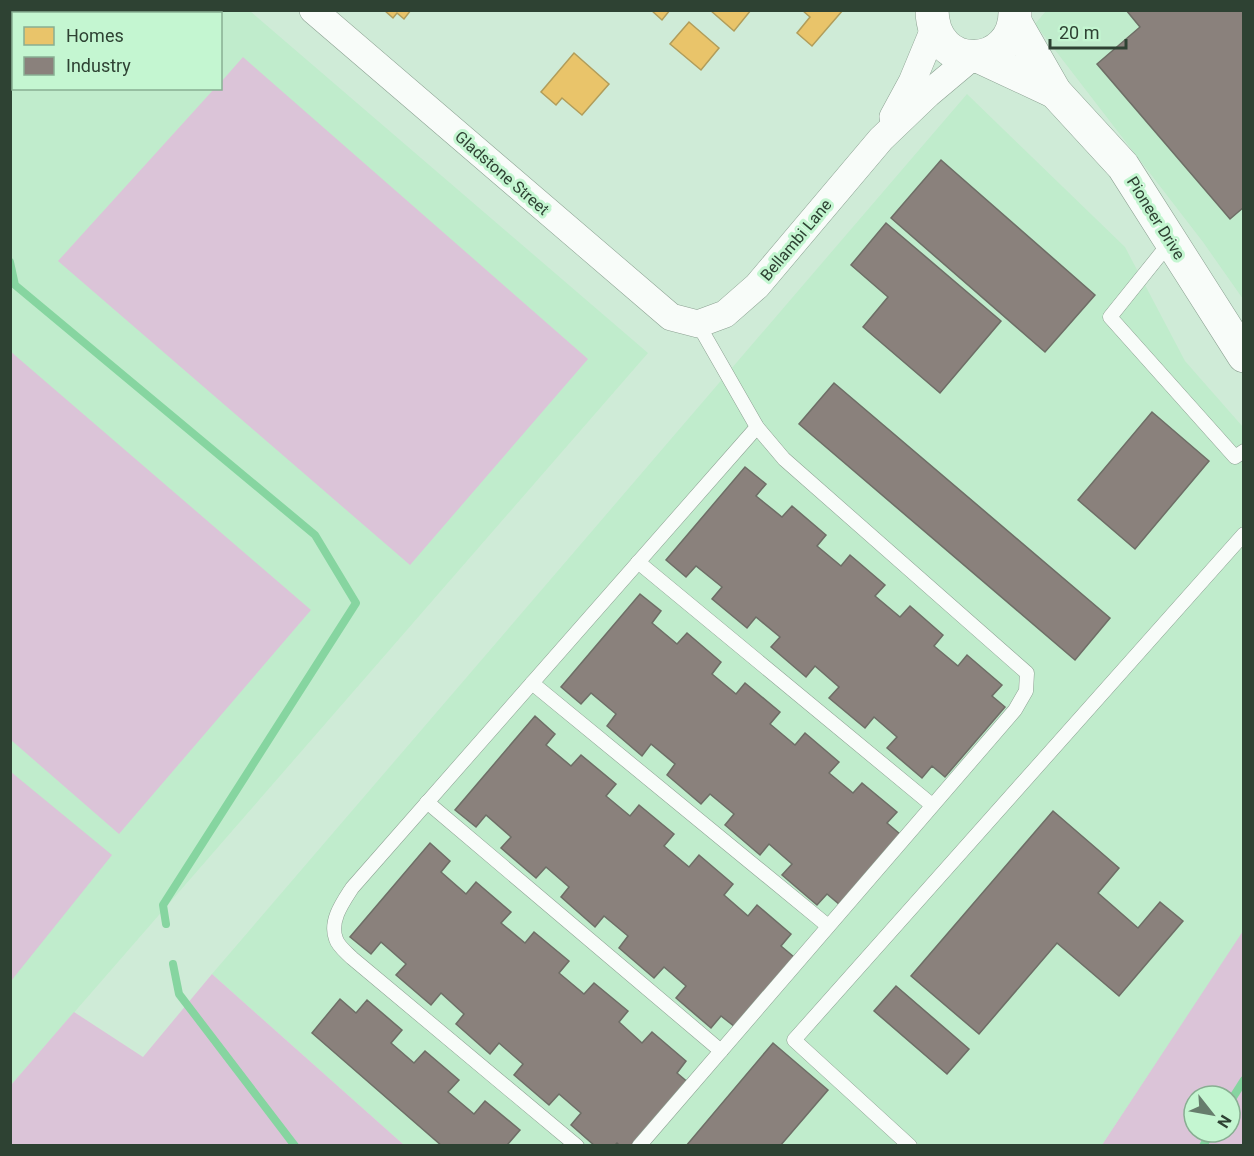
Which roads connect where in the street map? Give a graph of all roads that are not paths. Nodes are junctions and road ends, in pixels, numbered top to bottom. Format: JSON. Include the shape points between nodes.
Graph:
{"nodes":[{"id":1,"x":313,"y":10,"type":"edge"},
{"id":2,"x":1015,"y":16,"type":"edge"},
{"id":3,"x":931,"y":18,"type":"edge"},
{"id":4,"x":976,"y":57,"type":"junction"},
{"id":5,"x":1055,"y":92,"type":"junction"},
{"id":6,"x":881,"y":139,"type":"junction"},
{"id":7,"x":1171,"y":242,"type":"junction"},
{"id":8,"x":698,"y":324,"type":"junction"},
{"id":9,"x":1244,"y":356,"type":"edge"},
{"id":10,"x":756,"y":427,"type":"junction"},
{"id":11,"x":1244,"y":451,"type":"edge"},
{"id":12,"x":1244,"y":534,"type":"edge"},
{"id":13,"x":638,"y":562,"type":"junction"},
{"id":14,"x":532,"y":682,"type":"junction"},
{"id":15,"x":427,"y":802,"type":"junction"},
{"id":16,"x":932,"y":805,"type":"junction"},
{"id":17,"x":828,"y":926,"type":"junction"},
{"id":18,"x":721,"y":1051,"type":"junction"},
{"id":19,"x":577,"y":1146,"type":"edge"},
{"id":20,"x":639,"y":1146,"type":"edge"},
{"id":21,"x":910,"y":1146,"type":"edge"}],
"edges":[{"from":1,"to":8,"type":"street","name":"Gladstone Street","via":[[671,317]]},
{"from":2,"to":4,"type":"main road","via":[[1011,34],[1003,45]]},
{"from":2,"to":5,"type":"main road","name":"Pioneer Drive"},
{"from":3,"to":4,"type":"main road","name":"Pioneer Drive","via":[[948,49]]},
{"from":3,"to":6,"type":"street","name":"Bellambi Lane","via":[[912,82]]},
{"from":4,"to":5,"type":"main road","name":"Pioneer Drive"},
{"from":4,"to":6,"type":"street","name":"Bellambi Lane","via":[[928,94]]},
{"from":5,"to":7,"type":"main road","name":"Pioneer Drive","via":[[1124,166]]},
{"from":6,"to":8,"type":"street","name":"Bellambi Lane","via":[[757,286],[725,314]]},
{"from":7,"to":9,"type":"main road","name":"Pioneer Drive"},
{"from":7,"to":11,"type":"lane","via":[[1110,317],[1234,458]]},
{"from":8,"to":10,"type":"lane"},
{"from":10,"to":13,"type":"lane"},
{"from":10,"to":16,"type":"lane","via":[[784,459],[1027,673],[1026,691],[1015,710]]},
{"from":12,"to":21,"type":"lane","via":[[794,1040]]},
{"from":13,"to":14,"type":"lane"},
{"from":13,"to":16,"type":"lane"},
{"from":14,"to":15,"type":"lane"},
{"from":14,"to":17,"type":"lane"},
{"from":15,"to":18,"type":"lane"},
{"from":15,"to":19,"type":"lane","via":[[352,888],[340,907],[335,938],[351,958]]},
{"from":16,"to":17,"type":"lane"},
{"from":17,"to":18,"type":"lane"},
{"from":18,"to":20,"type":"lane"}]}
